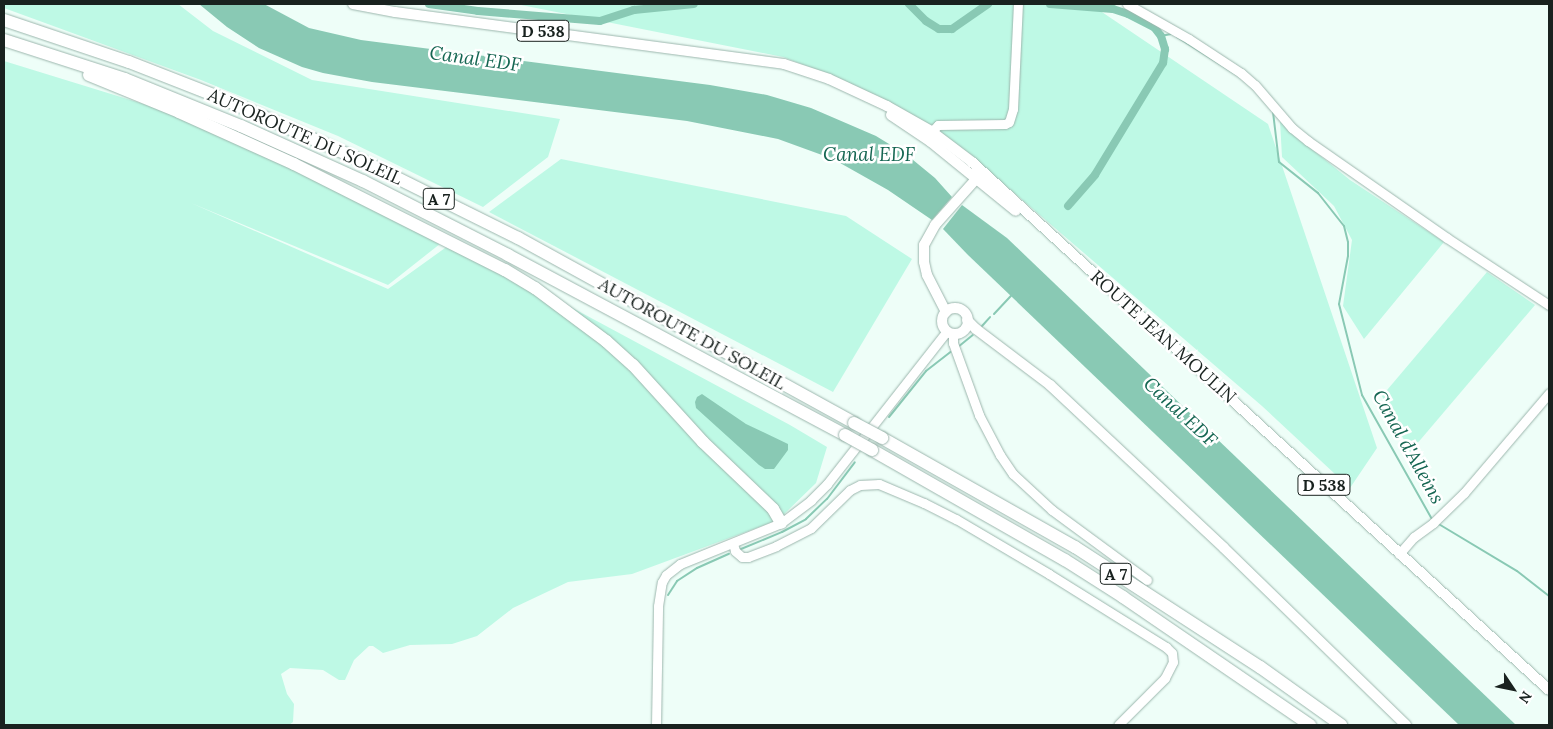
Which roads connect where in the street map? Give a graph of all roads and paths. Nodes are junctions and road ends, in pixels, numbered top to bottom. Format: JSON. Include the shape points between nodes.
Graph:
{"nodes":[{"id":1,"x":353,"y":4,"type":"edge"},
{"id":2,"x":1018,"y":4,"type":"edge"},
{"id":3,"x":1127,"y":4,"type":"edge"},
{"id":4,"x":4,"y":20,"type":"edge"},
{"id":5,"x":4,"y":40,"type":"edge"},
{"id":6,"x":27,"y":46,"type":"junction"},
{"id":7,"x":734,"y":56,"type":"junction"},
{"id":8,"x":930,"y":136,"type":"junction"},
{"id":9,"x":974,"y":171,"type":"junction"},
{"id":10,"x":1098,"y":280,"type":"junction"},
{"id":11,"x":1549,"y":305,"type":"edge"},
{"id":12,"x":946,"y":312,"type":"junction"},
{"id":13,"x":966,"y":324,"type":"junction"},
{"id":14,"x":950,"y":333,"type":"junction"},
{"id":15,"x":1549,"y":393,"type":"edge"},
{"id":16,"x":781,"y":522,"type":"junction"},
{"id":17,"x":733,"y":543,"type":"junction"},
{"id":18,"x":1400,"y":554,"type":"junction"},
{"id":19,"x":1147,"y":580,"type":"dead end"},
{"id":20,"x":1549,"y":690,"type":"edge"},
{"id":21,"x":656,"y":725,"type":"edge"},
{"id":22,"x":1118,"y":725,"type":"edge"},
{"id":23,"x":1310,"y":725,"type":"edge"},
{"id":24,"x":1340,"y":725,"type":"edge"},
{"id":25,"x":1406,"y":725,"type":"edge"}],
"edges":[{"from":1,"to":7,"type":"main road","name":"ROUTE JEAN MOULIN","number":"D 538"},
{"from":2,"to":8,"type":"street","via":[[1013,109],[1009,122],[938,126]]},
{"from":3,"to":11,"type":"street","via":[[1235,69],[1256,85],[1292,128],[1308,141]]},
{"from":4,"to":24,"type":"highway","name":"AUTOROUTE DU SOLEIL","number":"A 7","bridge":true,"via":[[119,58],[226,100],[371,165],[518,238],[1075,547],[1260,666]]},
{"from":5,"to":6,"type":"highway","name":"AUTOROUTE DU SOLEIL","number":"A 7"},
{"from":6,"to":16,"type":"highway","via":[[37,57],[154,101],[285,160],[535,288],[633,365],[703,442],[773,509]]},
{"from":6,"to":23,"type":"highway","name":"AUTOROUTE DU SOLEIL","number":"A 7","bridge":true,"via":[[125,79],[232,122],[363,181],[508,254],[845,435],[1065,560]]},
{"from":7,"to":8,"type":"main road","name":"ROUTE JEAN MOULIN","number":"D 538","via":[[830,86]]},
{"from":7,"to":8,"type":"main road","name":"ROUTE JEAN MOULIN","number":"D 538","via":[[784,64],[829,79],[887,106]]},
{"from":8,"to":9,"type":"main road","name":"ROUTE JEAN MOULIN","number":"D 538"},
{"from":9,"to":10,"type":"main road","number":"D 538"},
{"from":9,"to":10,"type":"main road","name":"ROUTE JEAN MOULIN","number":"D 538","via":[[1014,201]]},
{"from":9,"to":12,"type":"main road","via":[[924,245],[924,262],[934,291]]},
{"from":10,"to":18,"type":"main road","name":"ROUTE JEAN MOULIN","number":"D 538"},
{"from":12,"to":13,"type":"main road","via":[[957,309],[964,313]]},
{"from":12,"to":14,"type":"main road","via":[[942,322]]},
{"from":13,"to":14,"type":"main road","via":[[960,333]]},
{"from":13,"to":25,"type":"main road","via":[[1050,385]]},
{"from":14,"to":16,"type":"street","via":[[827,484]]},
{"from":14,"to":19,"type":"street","via":[[979,415],[1013,474],[1037,499]]},
{"from":15,"to":18,"type":"street","via":[[1464,493],[1414,537]]},
{"from":16,"to":17,"type":"street"},
{"from":17,"to":21,"type":"street","via":[[680,564],[669,571],[662,582],[658,606]]},
{"from":17,"to":22,"type":"street","via":[[742,558],[776,546],[811,528],[850,490],[860,485],[879,484],[924,503],[1049,574],[1172,653],[1173,662],[1165,678]]},
{"from":18,"to":20,"type":"main road","name":"ROUTE JEAN MOULIN","number":"D 538"}]}
